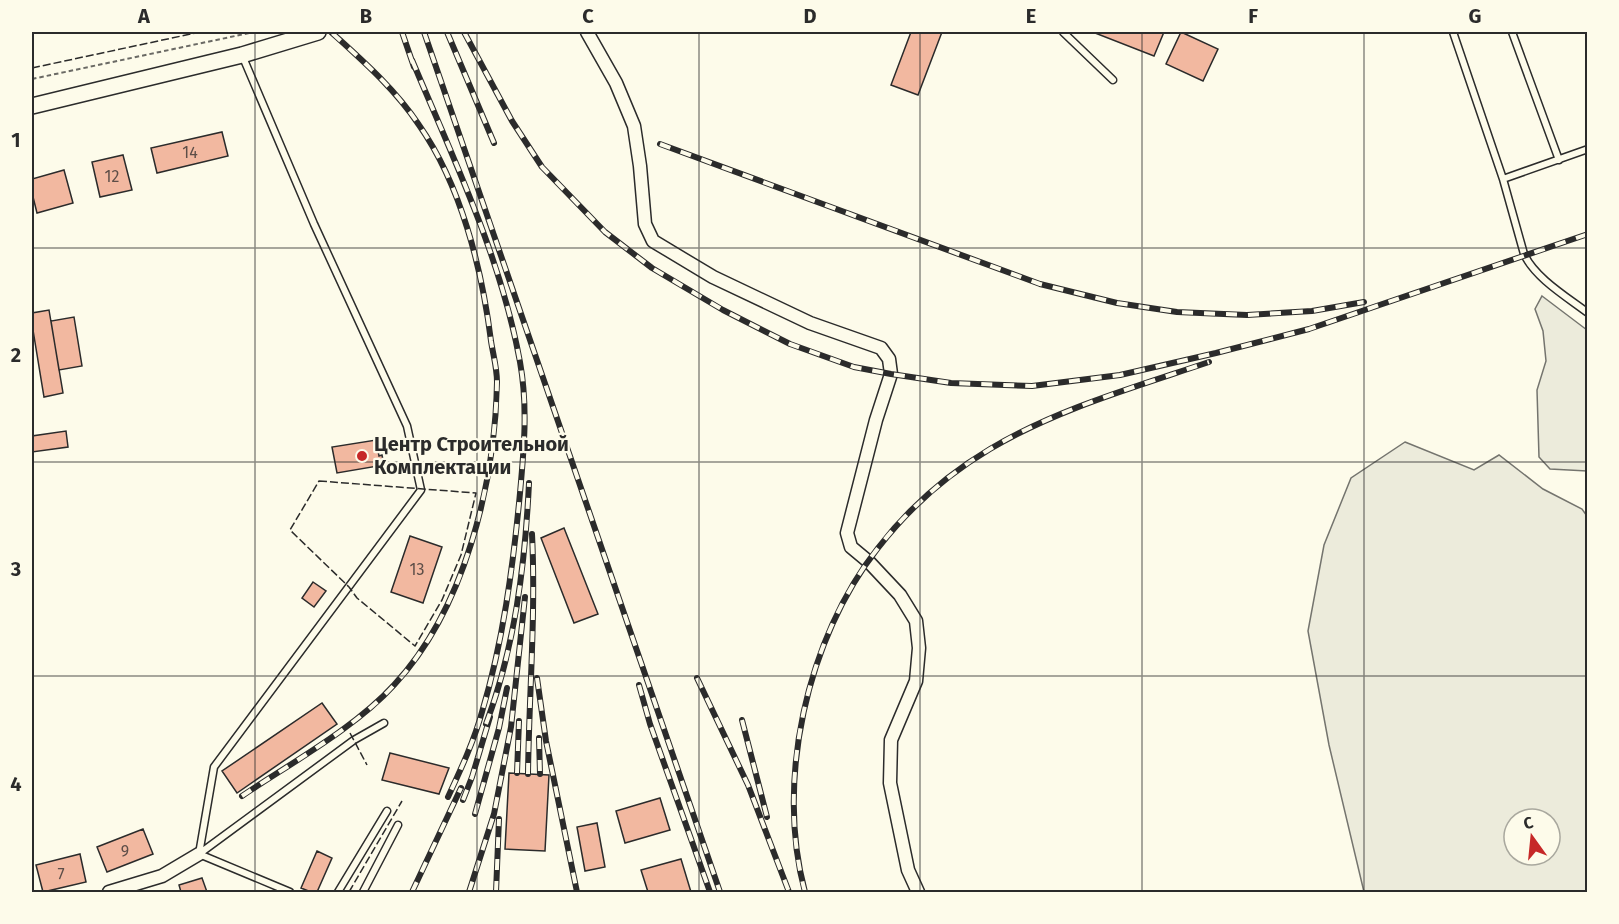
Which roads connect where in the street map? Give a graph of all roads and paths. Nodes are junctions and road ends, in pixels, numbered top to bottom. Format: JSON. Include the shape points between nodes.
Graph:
{"nodes":[{"id":1,"x":254,"y":32,"type":"edge"},
{"id":2,"x":318,"y":32,"type":"edge"},
{"id":3,"x":587,"y":32,"type":"edge"},
{"id":4,"x":1063,"y":32,"type":"edge"},
{"id":5,"x":1453,"y":32,"type":"edge"},
{"id":6,"x":1512,"y":32,"type":"edge"},
{"id":7,"x":242,"y":55,"type":"junction"},
{"id":8,"x":32,"y":79,"type":"edge"},
{"id":9,"x":1113,"y":81,"type":"dead end"},
{"id":10,"x":32,"y":106,"type":"edge"},
{"id":11,"x":1587,"y":149,"type":"edge"},
{"id":12,"x":1559,"y":160,"type":"junction"},
{"id":13,"x":1503,"y":179,"type":"junction"},
{"id":14,"x":1587,"y":313,"type":"edge"},
{"id":15,"x":384,"y":723,"type":"dead end"},
{"id":16,"x":387,"y":811,"type":"dead end"},
{"id":17,"x":398,"y":825,"type":"dead end"},
{"id":18,"x":199,"y":854,"type":"junction"},
{"id":19,"x":109,"y":892,"type":"edge"},
{"id":20,"x":290,"y":892,"type":"edge"},
{"id":21,"x":338,"y":892,"type":"edge"},
{"id":22,"x":363,"y":892,"type":"edge"},
{"id":23,"x":918,"y":892,"type":"edge"}],
"edges":[{"from":1,"to":8,"type":"path"},
{"from":2,"to":7,"type":"street"},
{"from":3,"to":23,"type":"street","via":[[616,83],[634,126],[645,224],[652,241],[713,277],[810,323],[881,348],[889,359],[891,374],[847,533],[851,547],[900,595],[916,621],[916,681],[891,741],[890,783],[908,870]]},
{"from":4,"to":9,"type":"lane"},
{"from":5,"to":13,"type":"lane"},
{"from":6,"to":12,"type":"lane"},
{"from":7,"to":10,"type":"street"},
{"from":7,"to":18,"type":"lane","via":[[323,245],[407,426],[421,490],[214,767]]},
{"from":11,"to":12,"type":"lane"},
{"from":12,"to":13,"type":"lane"},
{"from":13,"to":14,"type":"lane","via":[[1528,264]]},
{"from":15,"to":18,"type":"lane","via":[[354,740]]},
{"from":16,"to":21,"type":"lane"},
{"from":17,"to":22,"type":"lane"},
{"from":18,"to":19,"type":"street","via":[[162,876]]},
{"from":18,"to":20,"type":"lane"}]}
